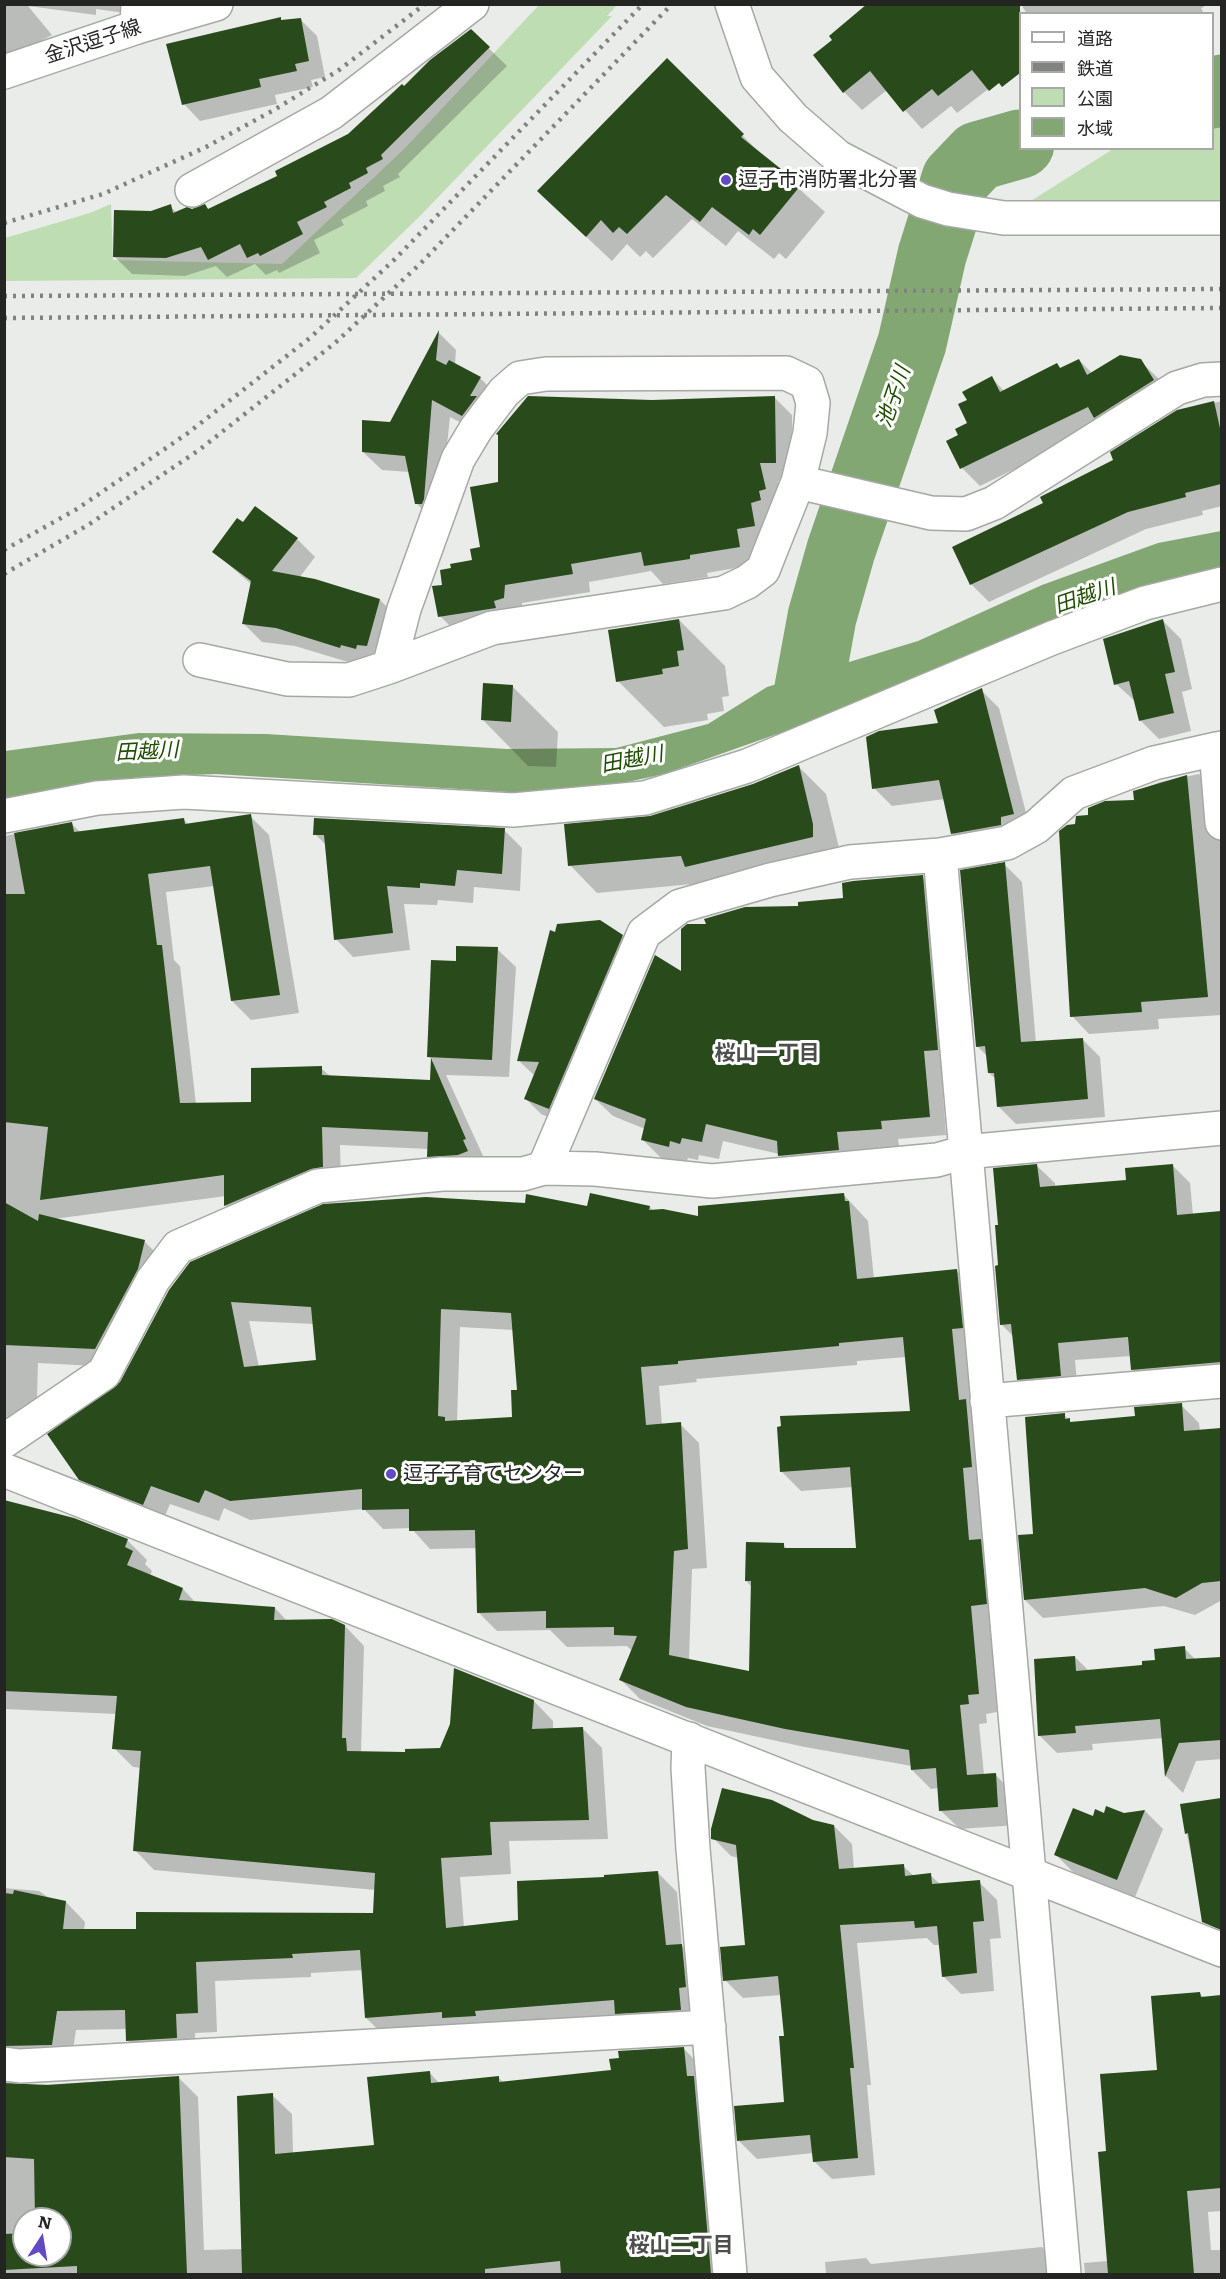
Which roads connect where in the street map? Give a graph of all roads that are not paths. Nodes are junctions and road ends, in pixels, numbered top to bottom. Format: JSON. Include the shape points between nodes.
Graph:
{"nodes":[{"id":1,"x":216,"y":4,"type":"edge"},
{"id":2,"x":472,"y":4,"type":"edge"},
{"id":3,"x":732,"y":4,"type":"edge"},
{"id":4,"x":138,"y":16,"type":"edge"},
{"id":5,"x":4,"y":72,"type":"edge"},
{"id":6,"x":192,"y":190,"type":"dead end"},
{"id":7,"x":1221,"y":218,"type":"edge"},
{"id":8,"x":1221,"y":379,"type":"edge"},
{"id":9,"x":798,"y":482,"type":"junction"},
{"id":10,"x":1221,"y":584,"type":"edge"},
{"id":11,"x":200,"y":660,"type":"dead end"},
{"id":12,"x":389,"y":666,"type":"junction"},
{"id":13,"x":1219,"y":748,"type":"edge"},
{"id":14,"x":4,"y":816,"type":"edge"},
{"id":15,"x":1221,"y":822,"type":"edge"},
{"id":16,"x":940,"y":855,"type":"junction"},
{"id":17,"x":1221,"y":1128,"type":"edge"},
{"id":18,"x":965,"y":1152,"type":"junction"},
{"id":19,"x":544,"y":1168,"type":"junction"},
{"id":20,"x":1221,"y":1381,"type":"edge"},
{"id":21,"x":987,"y":1401,"type":"junction"},
{"id":22,"x":4,"y":1441,"type":"edge"},
{"id":23,"x":4,"y":1470,"type":"edge"},
{"id":24,"x":689,"y":1739,"type":"junction"},
{"id":25,"x":1028,"y":1871,"type":"junction"},
{"id":26,"x":1221,"y":1950,"type":"edge"},
{"id":27,"x":708,"y":2027,"type":"junction"},
{"id":28,"x":4,"y":2064,"type":"edge"},
{"id":29,"x":730,"y":2274,"type":"edge"},
{"id":30,"x":1064,"y":2274,"type":"edge"}],
"edges":[{"from":1,"to":4,"type":"street","name":"金沢逗子線"},
{"from":2,"to":6,"type":"street","via":[[330,113]]},
{"from":3,"to":7,"type":"street","via":[[757,77],[793,118],[838,157],[898,190],[948,209],[1004,218]]},
{"from":4,"to":5,"type":"street","name":"金沢逗子線"},
{"from":8,"to":9,"type":"street","via":[[1177,388],[994,503],[966,514],[931,513]]},
{"from":9,"to":12,"type":"street","via":[[763,570],[724,593],[492,628]]},
{"from":9,"to":12,"type":"street","via":[[813,403],[807,383],[786,373],[546,374],[520,378],[504,392],[458,459],[404,609]]},
{"from":10,"to":14,"type":"street","via":[[1145,603],[747,766],[645,798],[513,810],[184,792],[97,798]]},
{"from":11,"to":12,"type":"street","via":[[287,679],[350,680]]},
{"from":13,"to":15,"type":"street"},
{"from":13,"to":16,"type":"street","via":[[1154,763],[1074,793],[1036,827],[1007,843]]},
{"from":16,"to":18,"type":"street"},
{"from":16,"to":19,"type":"street","via":[[850,862],[770,880],[680,906],[644,933]]},
{"from":17,"to":18,"type":"street"},
{"from":18,"to":19,"type":"street","via":[[937,1160],[712,1181]]},
{"from":18,"to":21,"type":"street"},
{"from":19,"to":22,"type":"street","via":[[523,1174],[441,1174],[318,1186],[178,1247],[153,1280],[104,1373]]},
{"from":20,"to":21,"type":"street"},
{"from":21,"to":25,"type":"street"},
{"from":23,"to":24,"type":"street"},
{"from":24,"to":25,"type":"street"},
{"from":24,"to":27,"type":"street","via":[[693,1849]]},
{"from":25,"to":26,"type":"street"},
{"from":25,"to":30,"type":"street"},
{"from":27,"to":28,"type":"street"},
{"from":27,"to":29,"type":"street"}]}
